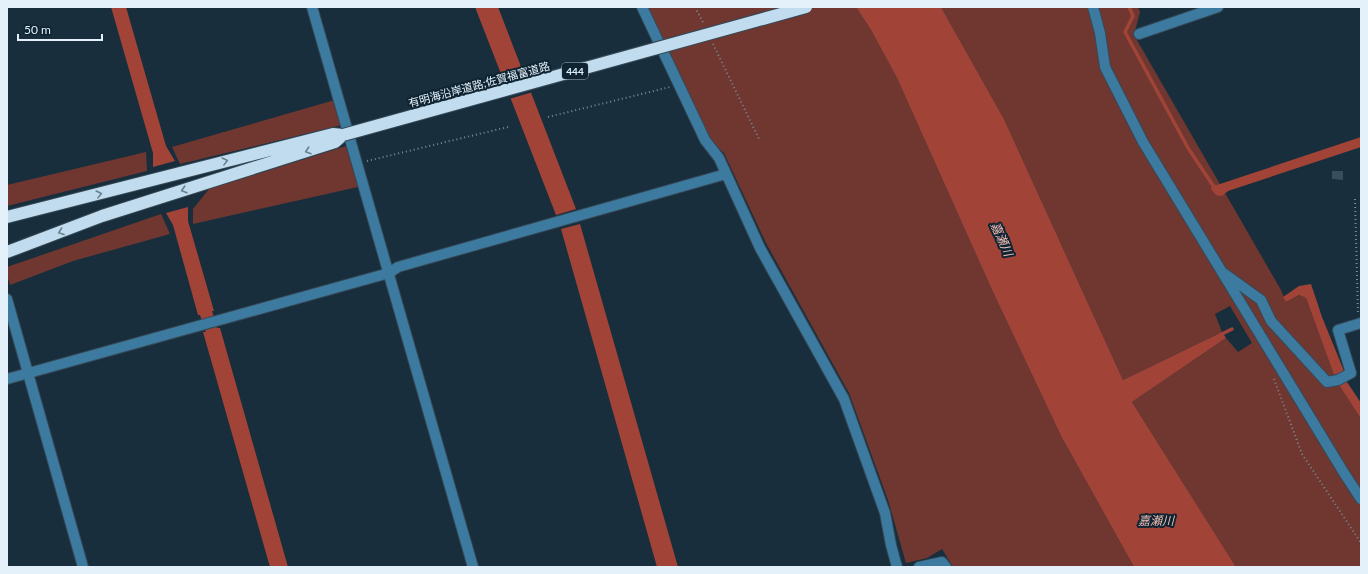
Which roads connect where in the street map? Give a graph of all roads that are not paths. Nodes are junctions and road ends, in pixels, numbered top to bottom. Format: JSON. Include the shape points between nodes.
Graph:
{"nodes":[{"id":1,"x":312,"y":7,"type":"edge"},
{"id":2,"x":642,"y":7,"type":"edge"},
{"id":3,"x":806,"y":7,"type":"edge"},
{"id":4,"x":1093,"y":7,"type":"edge"},
{"id":5,"x":1218,"y":7,"type":"edge"},
{"id":6,"x":1139,"y":34,"type":"dead end"},
{"id":7,"x":343,"y":135,"type":"junction"},
{"id":8,"x":726,"y":174,"type":"junction"},
{"id":9,"x":7,"y":217,"type":"edge"},
{"id":10,"x":7,"y":252,"type":"edge"},
{"id":11,"x":1222,"y":272,"type":"junction"},
{"id":12,"x":389,"y":273,"type":"junction"},
{"id":13,"x":7,"y":299,"type":"edge"},
{"id":14,"x":1360,"y":323,"type":"edge"},
{"id":15,"x":28,"y":373,"type":"junction"},
{"id":16,"x":7,"y":379,"type":"edge"},
{"id":17,"x":1361,"y":499,"type":"edge"},
{"id":18,"x":83,"y":567,"type":"edge"},
{"id":19,"x":473,"y":567,"type":"edge"},
{"id":20,"x":897,"y":567,"type":"edge"},
{"id":21,"x":919,"y":567,"type":"edge"},
{"id":22,"x":946,"y":567,"type":"edge"}],
"edges":[{"from":1,"to":12,"type":"street"},
{"from":2,"to":8,"type":"street","via":[[705,140],[719,158]]},
{"from":3,"to":7,"type":"highway","name":"有明海沿岸道路;佐賀福富道路","number":"444","bridge":true},
{"from":4,"to":11,"type":"street","via":[[1105,67],[1143,142]]},
{"from":5,"to":6,"type":"street"},
{"from":9,"to":7,"type":"highway","one_way":true,"via":[[333,134]]},
{"from":7,"to":10,"type":"highway","one_way":true,"via":[[335,142],[102,216]]},
{"from":8,"to":12,"type":"street","via":[[398,267]]},
{"from":8,"to":20,"type":"street","via":[[760,248],[844,399],[885,513]]},
{"from":11,"to":14,"type":"street","via":[[1261,300],[1271,320],[1327,382],[1351,373],[1338,330]]},
{"from":11,"to":17,"type":"street"},
{"from":12,"to":15,"type":"street"},
{"from":12,"to":19,"type":"street"},
{"from":13,"to":15,"type":"street"},
{"from":15,"to":16,"type":"street"},
{"from":15,"to":18,"type":"street"},
{"from":21,"to":22,"type":"street","via":[[942,562]]}]}
